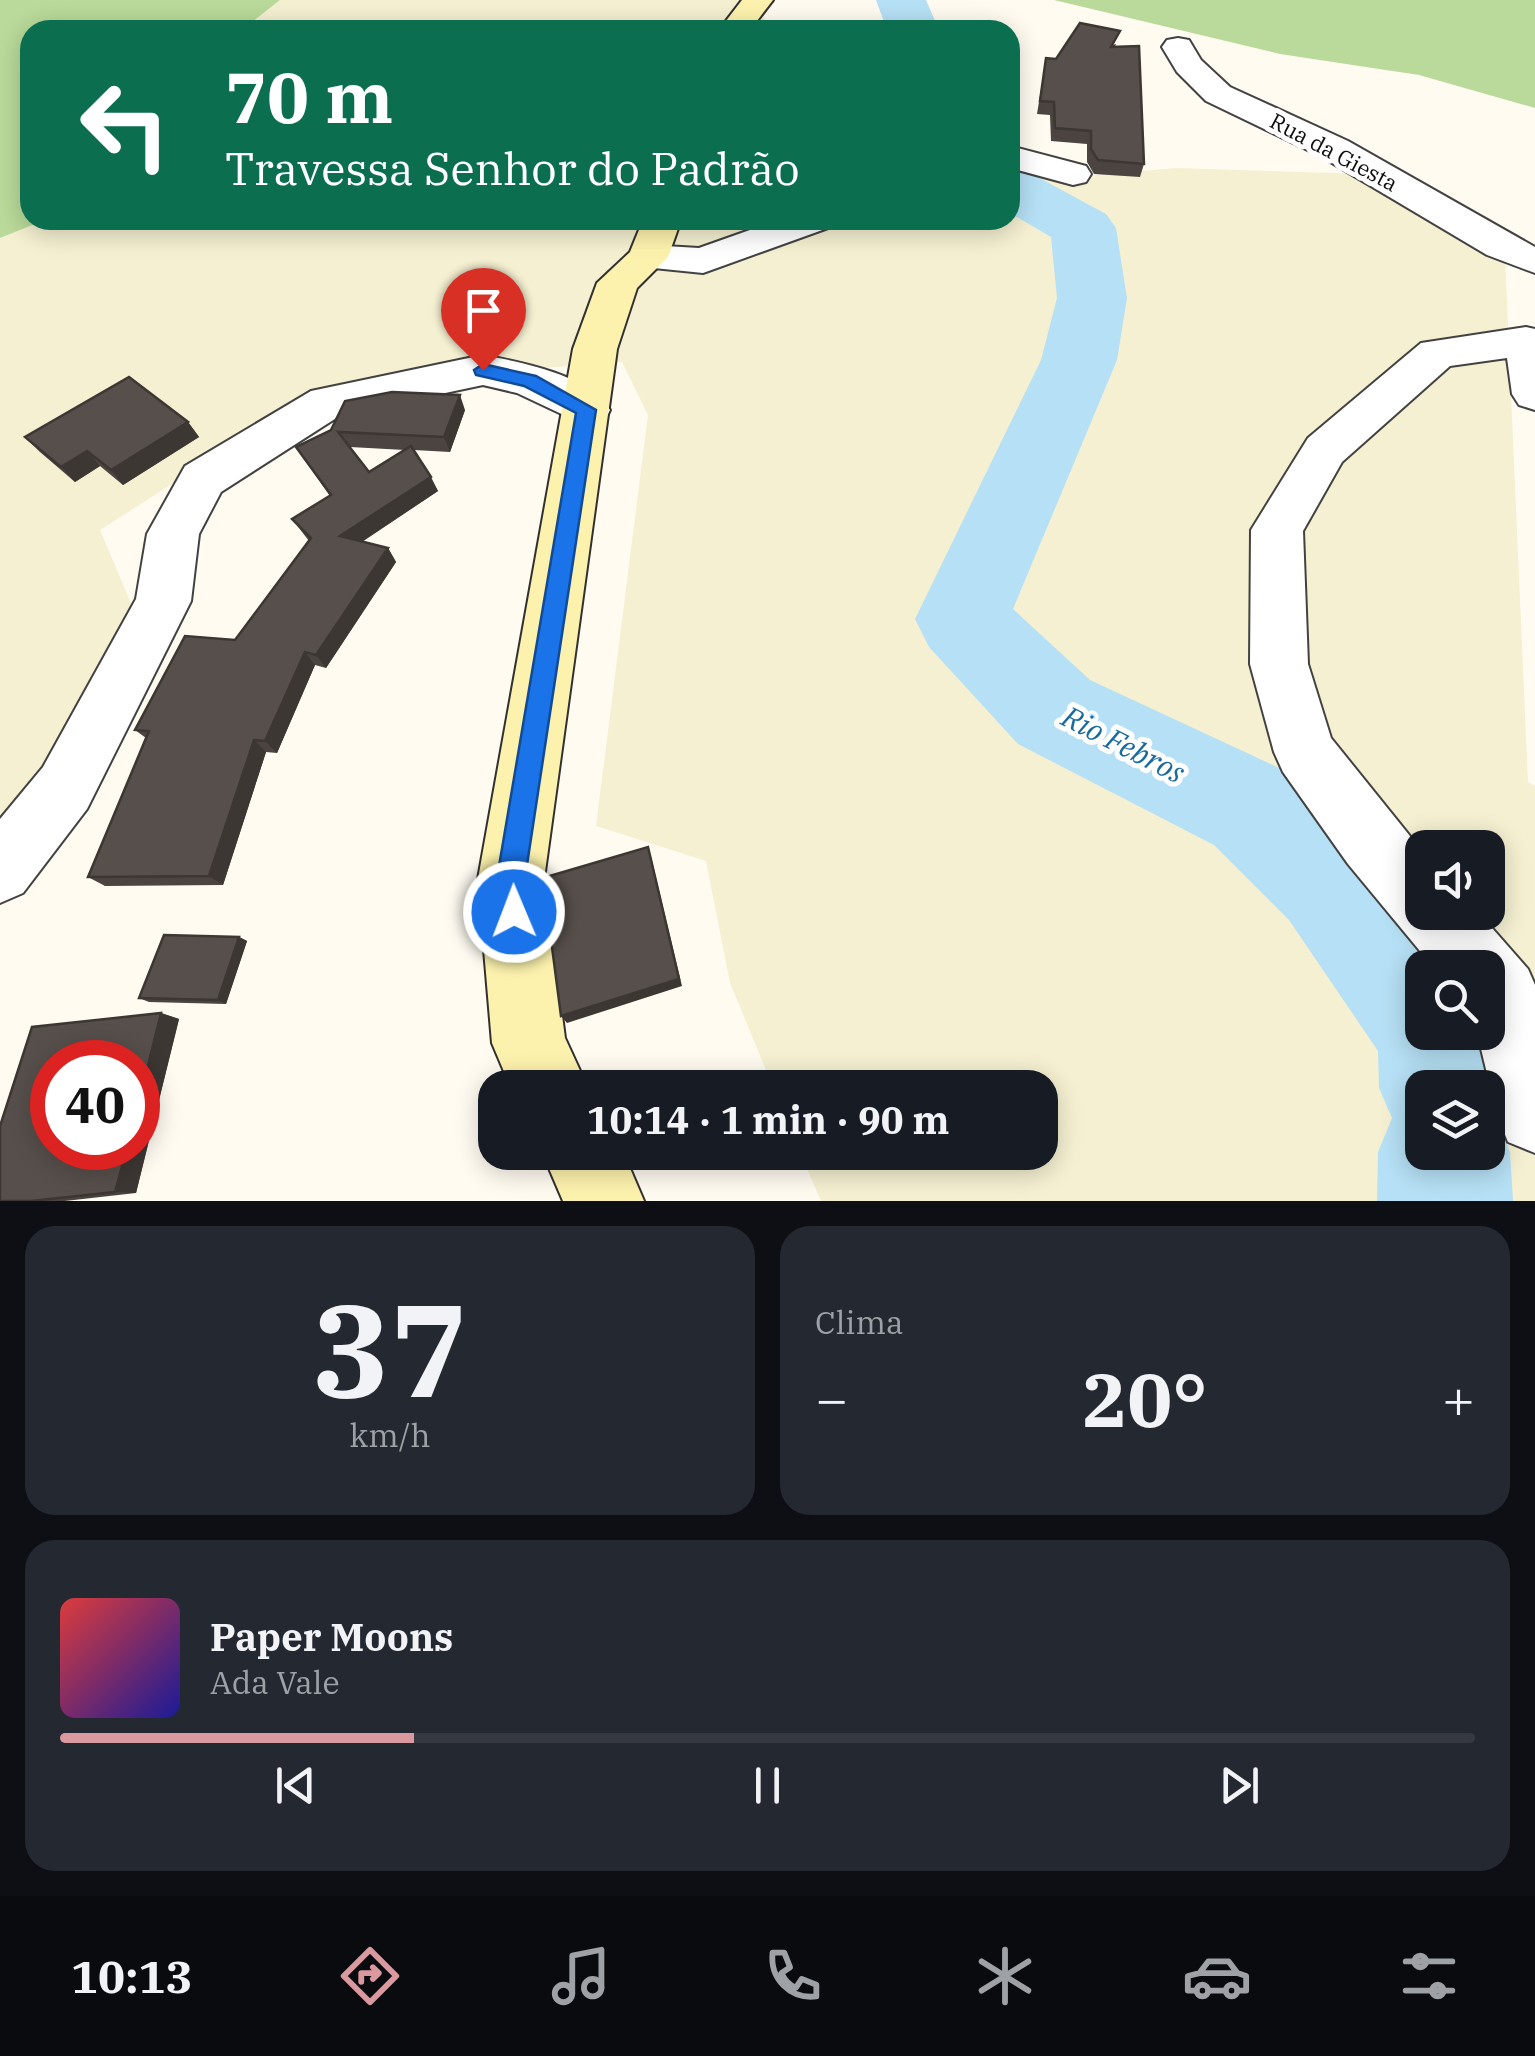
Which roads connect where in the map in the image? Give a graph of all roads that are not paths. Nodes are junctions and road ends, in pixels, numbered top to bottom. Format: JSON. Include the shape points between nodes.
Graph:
{"nodes":[{"id":1,"x":758,"y":0,"type":"edge"},
{"id":2,"x":742,"y":20,"type":"edge"},
{"id":3,"x":1178,"y":47,"type":"dead end"},
{"id":4,"x":1020,"y":160,"type":"edge"},
{"id":5,"x":1073,"y":174,"type":"dead end"},
{"id":6,"x":787,"y":230,"type":"edge"},
{"id":7,"x":655,"y":239,"type":"edge"},
{"id":8,"x":1518,"y":254,"type":"edge"},
{"id":9,"x":1535,"y":294,"type":"edge"},
{"id":10,"x":1530,"y":336,"type":"edge"},
{"id":11,"x":1535,"y":394,"type":"edge"},
{"id":12,"x":586,"y":410,"type":"junction"},
{"id":13,"x":0,"y":870,"type":"edge"},
{"id":14,"x":1405,"y":881,"type":"edge"},
{"id":15,"x":1447,"y":930,"type":"edge"},
{"id":16,"x":1465,"y":950,"type":"edge"},
{"id":17,"x":1505,"y":1002,"type":"edge"},
{"id":18,"x":542,"y":1070,"type":"edge"},
{"id":19,"x":1535,"y":1115,"type":"edge"},
{"id":20,"x":589,"y":1170,"type":"edge"},
{"id":21,"x":604,"y":1201,"type":"edge"}],
"edges":[{"from":1,"to":2,"type":"street"},
{"from":3,"to":8,"type":"street","name":"Rua da Giesta","via":[[1218,94],[1335,149]]},
{"from":4,"to":5,"type":"street"},
{"from":6,"to":7,"type":"street","via":[[703,261]]},
{"from":7,"to":12,"type":"street","via":[[618,283],[595,348]]},
{"from":8,"to":9,"type":"street","name":"Rua da Giesta"},
{"from":10,"to":11,"type":"street"},
{"from":10,"to":14,"type":"street","via":[[1437,353],[1325,450],[1277,530],[1279,664],[1305,752]]},
{"from":12,"to":13,"type":"street","via":[[530,380],[483,370],[326,402],[203,479],[173,534],[164,601],[64,788]]},
{"from":12,"to":18,"type":"street","via":[[511,878],[529,1043]]},
{"from":15,"to":16,"type":"street"},
{"from":17,"to":19,"type":"street"},
{"from":20,"to":21,"type":"street"}]}
